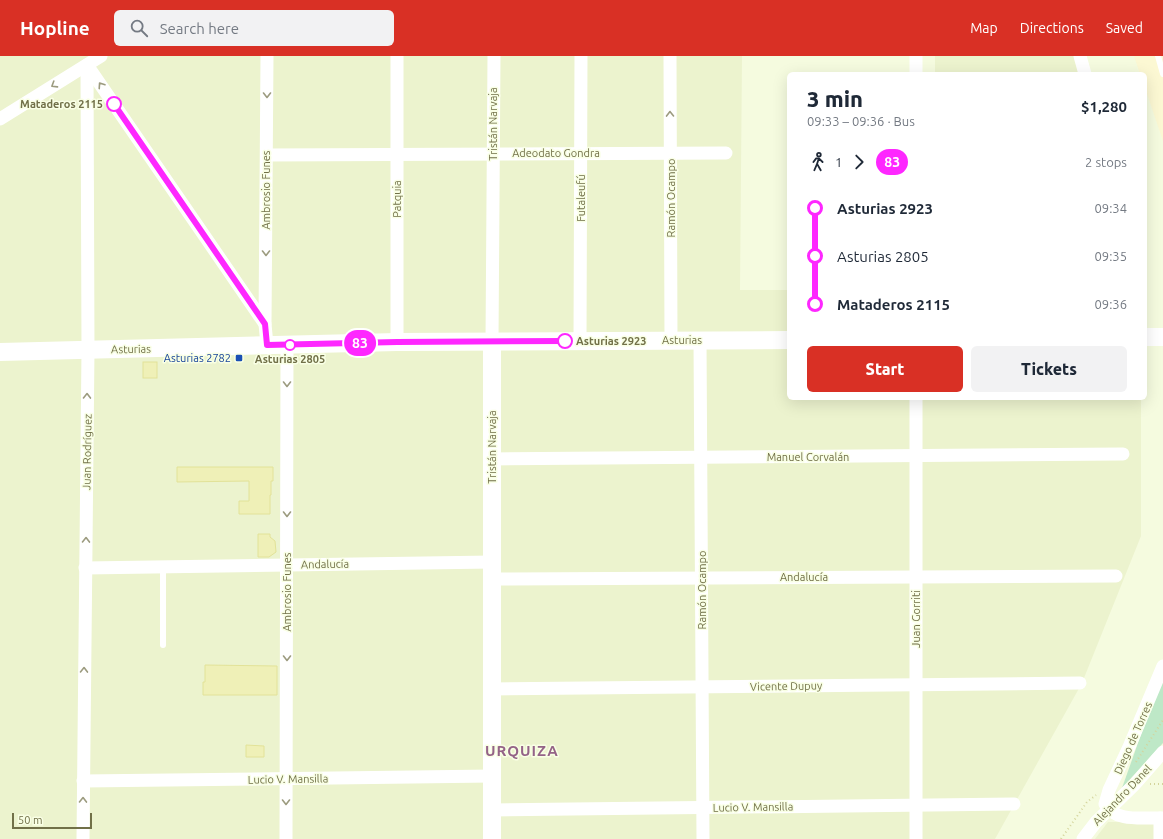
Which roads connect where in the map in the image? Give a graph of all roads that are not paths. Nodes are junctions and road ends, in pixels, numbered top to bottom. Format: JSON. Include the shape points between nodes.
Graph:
{"nodes":[{"id":1,"x":101,"y":56,"type":"edge"},
{"id":2,"x":267,"y":56,"type":"edge"},
{"id":3,"x":397,"y":56,"type":"edge"},
{"id":4,"x":494,"y":56,"type":"edge"},
{"id":5,"x":581,"y":56,"type":"edge"},
{"id":6,"x":670,"y":56,"type":"edge"},
{"id":7,"x":916,"y":56,"type":"edge"},
{"id":8,"x":1080,"y":56,"type":"edge"},
{"id":9,"x":1154,"y":56,"type":"edge"},
{"id":10,"x":1160,"y":60,"type":"edge"},
{"id":11,"x":87,"y":65,"type":"junction"},
{"id":12,"x":916,"y":72,"type":"edge"},
{"id":13,"x":1084,"y":72,"type":"edge"},
{"id":14,"x":1163,"y":74,"type":"edge"},
{"id":15,"x":0,"y":119,"type":"edge"},
{"id":16,"x":726,"y":152,"type":"dead end"},
{"id":17,"x":581,"y":153,"type":"junction"},
{"id":18,"x":671,"y":153,"type":"junction"},
{"id":19,"x":397,"y":154,"type":"junction"},
{"id":20,"x":493,"y":154,"type":"junction"},
{"id":21,"x":267,"y":155,"type":"junction"},
{"id":22,"x":265,"y":324,"type":"junction"},
{"id":23,"x":671,"y":340,"type":"junction"},
{"id":24,"x":700,"y":340,"type":"junction"},
{"id":25,"x":787,"y":340,"type":"edge"},
{"id":26,"x":492,"y":341,"type":"junction"},
{"id":27,"x":580,"y":341,"type":"junction"},
{"id":28,"x":397,"y":342,"type":"junction"},
{"id":29,"x":267,"y":345,"type":"junction"},
{"id":30,"x":288,"y":345,"type":"junction"},
{"id":31,"x":88,"y":350,"type":"junction"},
{"id":32,"x":0,"y":352,"type":"edge"},
{"id":33,"x":916,"y":400,"type":"edge"},
{"id":34,"x":1123,"y":454,"type":"dead end"},
{"id":35,"x":916,"y":456,"type":"junction"},
{"id":36,"x":701,"y":457,"type":"junction"},
{"id":37,"x":492,"y":459,"type":"junction"},
{"id":38,"x":287,"y":564,"type":"junction"},
{"id":39,"x":164,"y":566,"type":"junction"},
{"id":40,"x":85,"y":568,"type":"junction"},
{"id":41,"x":492,"y":571,"type":"junction"},
{"id":42,"x":1116,"y":576,"type":"dead end"},
{"id":43,"x":916,"y":577,"type":"junction"},
{"id":44,"x":701,"y":578,"type":"junction"},
{"id":45,"x":163,"y":645,"type":"dead end"},
{"id":46,"x":1163,"y":666,"type":"edge"},
{"id":47,"x":1080,"y":683,"type":"dead end"},
{"id":48,"x":916,"y":685,"type":"junction"},
{"id":49,"x":702,"y":687,"type":"junction"},
{"id":50,"x":492,"y":689,"type":"junction"},
{"id":51,"x":1163,"y":752,"type":"edge"},
{"id":52,"x":492,"y":776,"type":"junction"},
{"id":53,"x":286,"y":779,"type":"junction"},
{"id":54,"x":83,"y":781,"type":"junction"},
{"id":55,"x":1014,"y":804,"type":"dead end"},
{"id":56,"x":916,"y":805,"type":"junction"},
{"id":57,"x":703,"y":807,"type":"junction"},
{"id":58,"x":1108,"y":809,"type":"junction"},
{"id":59,"x":492,"y":810,"type":"junction"},
{"id":60,"x":1161,"y":818,"type":"edge"},
{"id":61,"x":83,"y":839,"type":"edge"},
{"id":62,"x":286,"y":839,"type":"edge"},
{"id":63,"x":492,"y":839,"type":"edge"},
{"id":64,"x":704,"y":839,"type":"edge"},
{"id":65,"x":916,"y":839,"type":"edge"},
{"id":66,"x":1083,"y":839,"type":"edge"},
{"id":67,"x":1160,"y":839,"type":"edge"}],
"edges":[{"from":1,"to":11,"type":"street"},
{"from":2,"to":21,"type":"street","name":"Ambrosio Funes","one_way":true},
{"from":3,"to":19,"type":"street","name":"Patquia"},
{"from":4,"to":20,"type":"street","name":"Tristán Narvaja"},
{"from":5,"to":17,"type":"street","name":"Futaleufú"},
{"from":18,"to":6,"type":"street","name":"Ramón Ocampo","one_way":true},
{"from":7,"to":12,"type":"street"},
{"from":8,"to":13,"type":"street"},
{"from":9,"to":10,"type":"lane"},
{"from":10,"to":14,"type":"lane"},
{"from":11,"to":15,"type":"street","one_way":true},
{"from":22,"to":11,"type":"street","one_way":true},
{"from":11,"to":31,"type":"street","name":"Juan Rodríguez"},
{"from":16,"to":18,"type":"street","name":"Adeodato Gondra"},
{"from":17,"to":18,"type":"street","name":"Adeodato Gondra"},
{"from":17,"to":20,"type":"street","name":"Adeodato Gondra"},
{"from":17,"to":27,"type":"street","name":"Futaleufú"},
{"from":18,"to":23,"type":"street","name":"Ramón Ocampo"},
{"from":19,"to":20,"type":"street","name":"Adeodato Gondra"},
{"from":19,"to":21,"type":"street","name":"Adeodato Gondra"},
{"from":19,"to":28,"type":"street","name":"Patquia"},
{"from":20,"to":26,"type":"street","name":"Tristán Narvaja"},
{"from":21,"to":22,"type":"street","name":"Ambrosio Funes","one_way":true},
{"from":22,"to":29,"type":"street","name":"Ambrosio Funes"},
{"from":23,"to":24,"type":"street","name":"Asturias"},
{"from":23,"to":27,"type":"street","name":"Asturias"},
{"from":24,"to":25,"type":"street","name":"Asturias"},
{"from":24,"to":36,"type":"street","name":"Ramón Ocampo"},
{"from":26,"to":27,"type":"street","name":"Asturias"},
{"from":26,"to":28,"type":"street","name":"Asturias"},
{"from":26,"to":37,"type":"street","name":"Tristán Narvaja"},
{"from":28,"to":30,"type":"street","name":"Asturias"},
{"from":29,"to":30,"type":"street","name":"Asturias"},
{"from":29,"to":31,"type":"street","name":"Asturias"},
{"from":30,"to":38,"type":"street","name":"Ambrosio Funes","one_way":true},
{"from":31,"to":32,"type":"street","name":"Asturias"},
{"from":40,"to":31,"type":"street","name":"Juan Rodríguez","one_way":true},
{"from":33,"to":35,"type":"street","name":"Juan Gorriti"},
{"from":34,"to":35,"type":"street","name":"Manuel Corvalán"},
{"from":35,"to":36,"type":"street","name":"Manuel Corvalán"},
{"from":35,"to":43,"type":"street","name":"Juan Gorriti"},
{"from":36,"to":37,"type":"street","name":"Manuel Corvalán"},
{"from":36,"to":44,"type":"street","name":"Ramón Ocampo"},
{"from":37,"to":41,"type":"street","name":"Tristán Narvaja"},
{"from":38,"to":39,"type":"street","name":"Andalucía"},
{"from":38,"to":41,"type":"street","name":"Andalucía"},
{"from":38,"to":53,"type":"street","name":"Ambrosio Funes","one_way":true},
{"from":39,"to":40,"type":"street","name":"Andalucía"},
{"from":39,"to":45,"type":"lane"},
{"from":54,"to":40,"type":"street","name":"Juan Rodríguez","one_way":true},
{"from":41,"to":44,"type":"street","name":"Andalucía"},
{"from":41,"to":50,"type":"street","name":"Tristán Narvaja"},
{"from":42,"to":43,"type":"street","name":"Andalucía"},
{"from":43,"to":44,"type":"street","name":"Andalucía"},
{"from":43,"to":48,"type":"street","name":"Juan Gorriti"},
{"from":44,"to":49,"type":"street","name":"Ramón Ocampo"},
{"from":46,"to":58,"type":"street","name":"Diego de Torres","via":[[1106,799]]},
{"from":47,"to":48,"type":"street","name":"Vicente Dupuy"},
{"from":48,"to":49,"type":"street","name":"Vicente Dupuy"},
{"from":48,"to":56,"type":"street","name":"Juan Gorriti"},
{"from":49,"to":50,"type":"street","name":"Vicente Dupuy"},
{"from":49,"to":57,"type":"street","name":"Ramón Ocampo"},
{"from":50,"to":52,"type":"street","name":"Tristán Narvaja"},
{"from":51,"to":58,"type":"street","name":"Alejandro Danel","via":[[1135,784]]},
{"from":52,"to":53,"type":"street","name":"Lucio V. Mansilla"},
{"from":52,"to":59,"type":"street","name":"Tristán Narvaja"},
{"from":53,"to":54,"type":"street","name":"Lucio V. Mansilla"},
{"from":53,"to":62,"type":"street","name":"Ambrosio Funes","one_way":true},
{"from":61,"to":54,"type":"street","name":"Juan Rodríguez","one_way":true},
{"from":55,"to":56,"type":"street","name":"Lucio V. Mansilla"},
{"from":56,"to":57,"type":"street","name":"Lucio V. Mansilla"},
{"from":56,"to":65,"type":"street","name":"Juan Gorriti"},
{"from":57,"to":59,"type":"street","name":"Lucio V. Mansilla"},
{"from":57,"to":64,"type":"street","name":"Ramón Ocampo"},
{"from":58,"to":60,"type":"street","via":[[1124,817]]},
{"from":58,"to":66,"type":"street","name":"Alejandro Danel"},
{"from":59,"to":63,"type":"street","name":"Tristán Narvaja"},
{"from":60,"to":67,"type":"street"}]}
